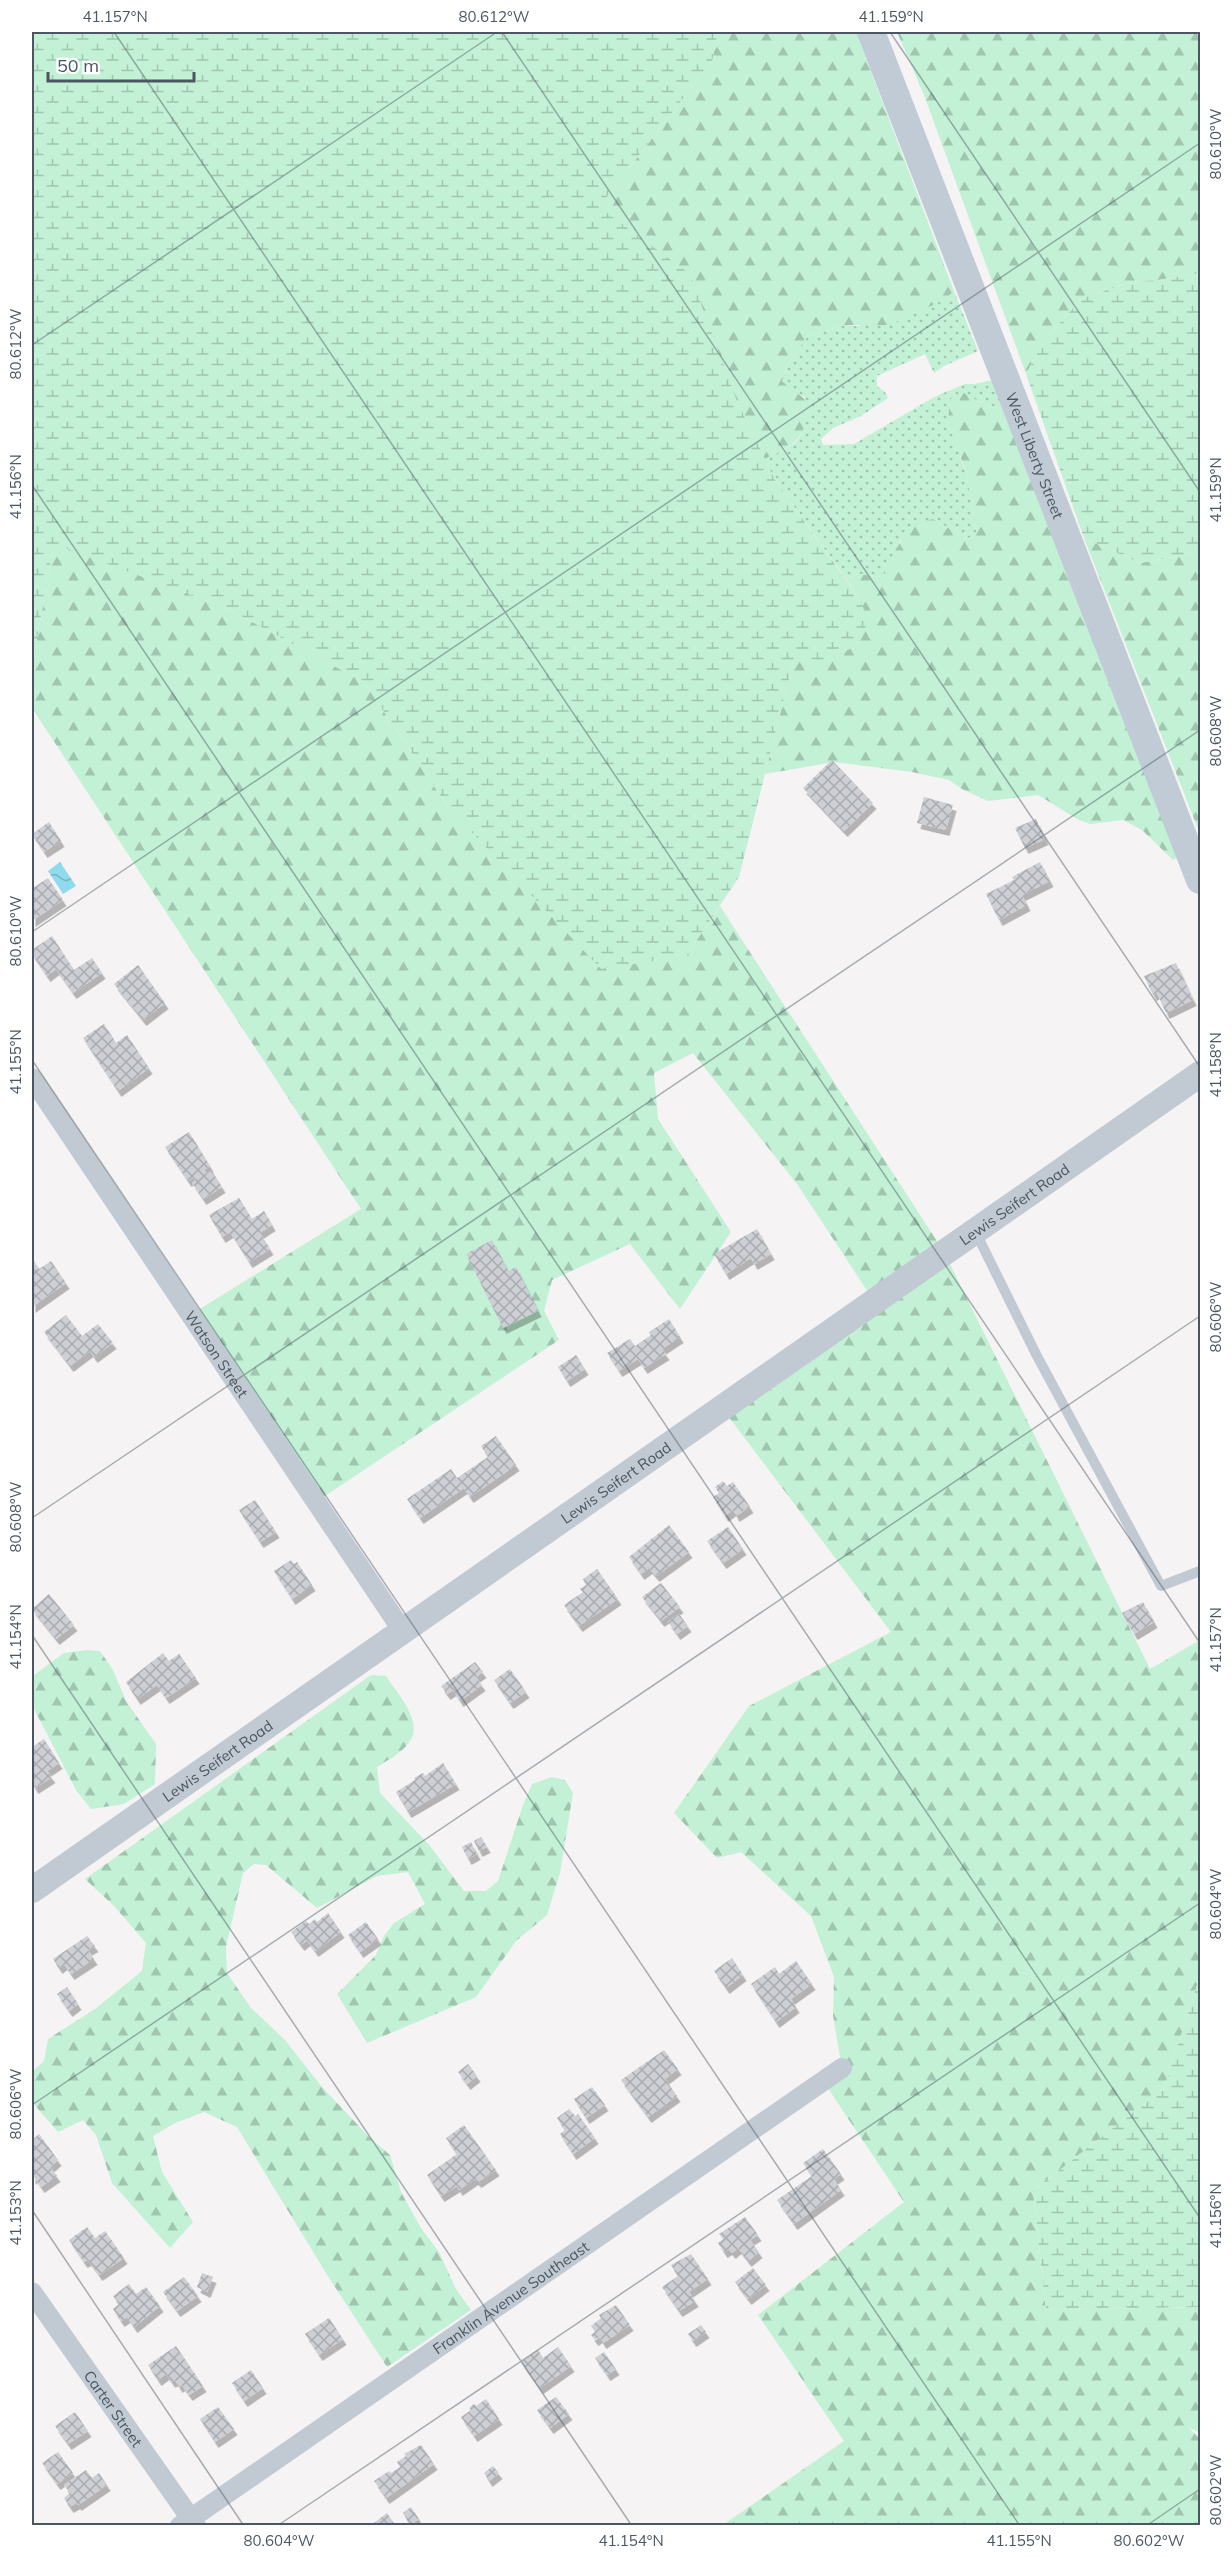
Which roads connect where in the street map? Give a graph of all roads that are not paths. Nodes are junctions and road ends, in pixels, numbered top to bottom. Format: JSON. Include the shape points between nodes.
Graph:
{"nodes":[{"id":1,"x":871,"y":32,"type":"edge"},
{"id":2,"x":1200,"y":880,"type":"edge"},
{"id":3,"x":1200,"y":1074,"type":"edge"},
{"id":4,"x":32,"y":1078,"type":"edge"},
{"id":5,"x":975,"y":1230,"type":"junction"},
{"id":6,"x":1200,"y":1571,"type":"edge"},
{"id":7,"x":402,"y":1630,"type":"junction"},
{"id":8,"x":32,"y":1890,"type":"edge"},
{"id":9,"x":842,"y":2068,"type":"dead end"},
{"id":10,"x":32,"y":2292,"type":"edge"},
{"id":11,"x":189,"y":2523,"type":"edge"}],
"edges":[{"from":1,"to":2,"type":"main road","name":"West Liberty Street"},
{"from":3,"to":5,"type":"street","name":"Lewis Seifert Road"},
{"from":4,"to":7,"type":"street","name":"Watson Street"},
{"from":5,"to":6,"type":"lane","via":[[1037,1356],[1161,1586]]},
{"from":5,"to":7,"type":"street","name":"Lewis Seifert Road"},
{"from":7,"to":8,"type":"street","name":"Lewis Seifert Road"},
{"from":9,"to":11,"type":"street","name":"Franklin Avenue Southeast"},
{"from":10,"to":11,"type":"street","name":"Carter Street"}]}
